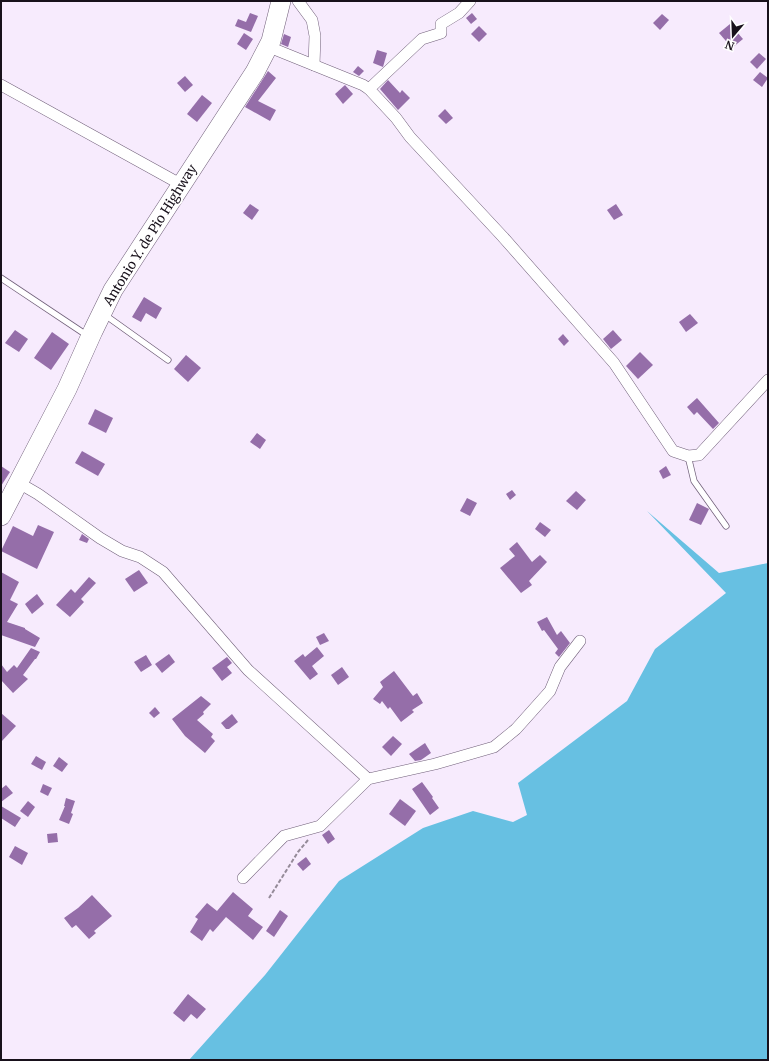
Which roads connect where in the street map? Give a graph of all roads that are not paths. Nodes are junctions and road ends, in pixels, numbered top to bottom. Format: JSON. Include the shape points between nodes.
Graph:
{"nodes":[{"id":1,"x":280,"y":1,"type":"edge"},
{"id":2,"x":298,"y":1,"type":"edge"},
{"id":3,"x":470,"y":1,"type":"edge"},
{"id":4,"x":269,"y":46,"type":"junction"},
{"id":5,"x":314,"y":65,"type":"junction"},
{"id":6,"x":1,"y":85,"type":"edge"},
{"id":7,"x":369,"y":89,"type":"junction"},
{"id":8,"x":182,"y":185,"type":"junction"},
{"id":9,"x":1,"y":278,"type":"edge"},
{"id":10,"x":102,"y":313,"type":"junction"},
{"id":11,"x":90,"y":337,"type":"junction"},
{"id":12,"x":168,"y":360,"type":"dead end"},
{"id":13,"x":768,"y":380,"type":"edge"},
{"id":14,"x":688,"y":456,"type":"junction"},
{"id":15,"x":19,"y":483,"type":"junction"},
{"id":16,"x":2,"y":513,"type":"edge"},
{"id":17,"x":726,"y":526,"type":"dead end"},
{"id":18,"x":580,"y":641,"type":"dead end"},
{"id":19,"x":368,"y":779,"type":"junction"},
{"id":20,"x":243,"y":878,"type":"dead end"}],
"edges":[{"from":1,"to":4,"type":"highway","name":"Antonio Y. de Pio Highway"},
{"from":2,"to":5,"type":"street","via":[[312,20]]},
{"from":3,"to":7,"type":"street","via":[[441,24],[441,33],[422,39]]},
{"from":4,"to":5,"type":"street"},
{"from":4,"to":8,"type":"highway","name":"Antonio Y. de Pio Highway"},
{"from":5,"to":7,"type":"street"},
{"from":6,"to":8,"type":"street"},
{"from":7,"to":14,"type":"street","via":[[614,363],[673,451]]},
{"from":8,"to":10,"type":"highway","name":"Antonio Y. de Pio Highway","via":[[113,290]]},
{"from":9,"to":11,"type":"lane"},
{"from":10,"to":11,"type":"highway","name":"Antonio Y. de Pio Highway"},
{"from":10,"to":12,"type":"lane"},
{"from":11,"to":15,"type":"highway","name":"Antonio Y. de Pio Highway","via":[[67,389]]},
{"from":13,"to":14,"type":"street","via":[[699,455]]},
{"from":14,"to":17,"type":"lane","via":[[694,481]]},
{"from":15,"to":16,"type":"highway","name":"Antonio Y. de Pio Highway"},
{"from":15,"to":19,"type":"street","via":[[100,538],[122,551],[140,557],[163,572],[248,670]]},
{"from":18,"to":19,"type":"street","via":[[560,667],[550,691],[516,728],[494,747]]},
{"from":19,"to":20,"type":"street","via":[[320,826],[284,836]]}]}
